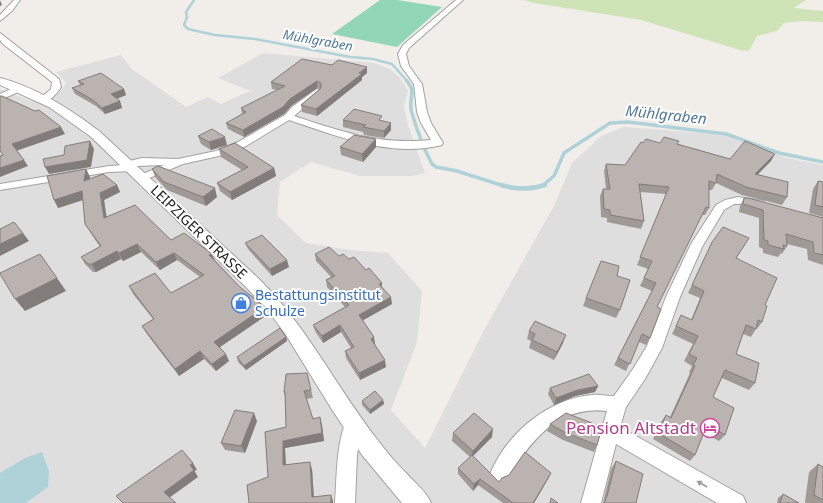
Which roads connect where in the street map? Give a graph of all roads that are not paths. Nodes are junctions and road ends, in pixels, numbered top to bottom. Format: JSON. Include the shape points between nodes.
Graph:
{"nodes":[{"id":1,"x":17,"y":0,"type":"edge"},
{"id":2,"x":460,"y":0,"type":"edge"},
{"id":3,"x":0,"y":19,"type":"edge"},
{"id":4,"x":0,"y":35,"type":"edge"},
{"id":5,"x":0,"y":81,"type":"edge"},
{"id":6,"x":20,"y":88,"type":"junction"},
{"id":7,"x":317,"y":92,"type":"edge"},
{"id":8,"x":0,"y":97,"type":"edge"},
{"id":9,"x":44,"y":99,"type":"junction"},
{"id":10,"x":288,"y":117,"type":"junction"},
{"id":11,"x":180,"y":162,"type":"junction"},
{"id":12,"x":137,"y":168,"type":"junction"},
{"id":13,"x":0,"y":187,"type":"edge"},
{"id":14,"x":774,"y":208,"type":"edge"},
{"id":15,"x":618,"y":404,"type":"junction"},
{"id":16,"x":353,"y":425,"type":"junction"},
{"id":17,"x":610,"y":431,"type":"junction"},
{"id":18,"x":499,"y":474,"type":"dead end"},
{"id":19,"x":345,"y":503,"type":"edge"},
{"id":20,"x":419,"y":503,"type":"edge"},
{"id":21,"x":591,"y":503,"type":"edge"},
{"id":22,"x":736,"y":503,"type":"edge"}],
"edges":[{"from":1,"to":3,"type":"street"},
{"from":2,"to":10,"type":"street","via":[[406,47],[402,54],[405,66],[418,84],[426,123],[438,143],[396,146],[375,143]]},
{"from":4,"to":9,"type":"street","via":[[56,80],[56,89]]},
{"from":5,"to":6,"type":"street","name":"LEIPZIGER STRASSE"},
{"from":6,"to":8,"type":"street"},
{"from":6,"to":9,"type":"street","name":"LEIPZIGER STRASSE"},
{"from":7,"to":10,"type":"street"},
{"from":9,"to":12,"type":"street","name":"LEIPZIGER STRASSE","via":[[90,130]]},
{"from":10,"to":11,"type":"street","via":[[269,130],[236,146],[219,153]]},
{"from":11,"to":12,"type":"street"},
{"from":11,"to":12,"type":"street"},
{"from":12,"to":13,"type":"street","via":[[110,169]]},
{"from":12,"to":16,"type":"street","name":"LEIPZIGER STRASSE","via":[[278,310],[305,347]]},
{"from":14,"to":15,"type":"street","via":[[744,200],[730,201],[720,208],[696,247],[673,296],[654,348],[640,374]]},
{"from":15,"to":17,"type":"street"},
{"from":15,"to":18,"type":"street","via":[[594,402],[576,406],[540,423],[524,438]]},
{"from":16,"to":19,"type":"street"},
{"from":16,"to":20,"type":"street","name":"LEIPZIGER STRASSE","via":[[389,472]]},
{"from":17,"to":21,"type":"street"},
{"from":22,"to":17,"type":"street","one_way":true}]}
